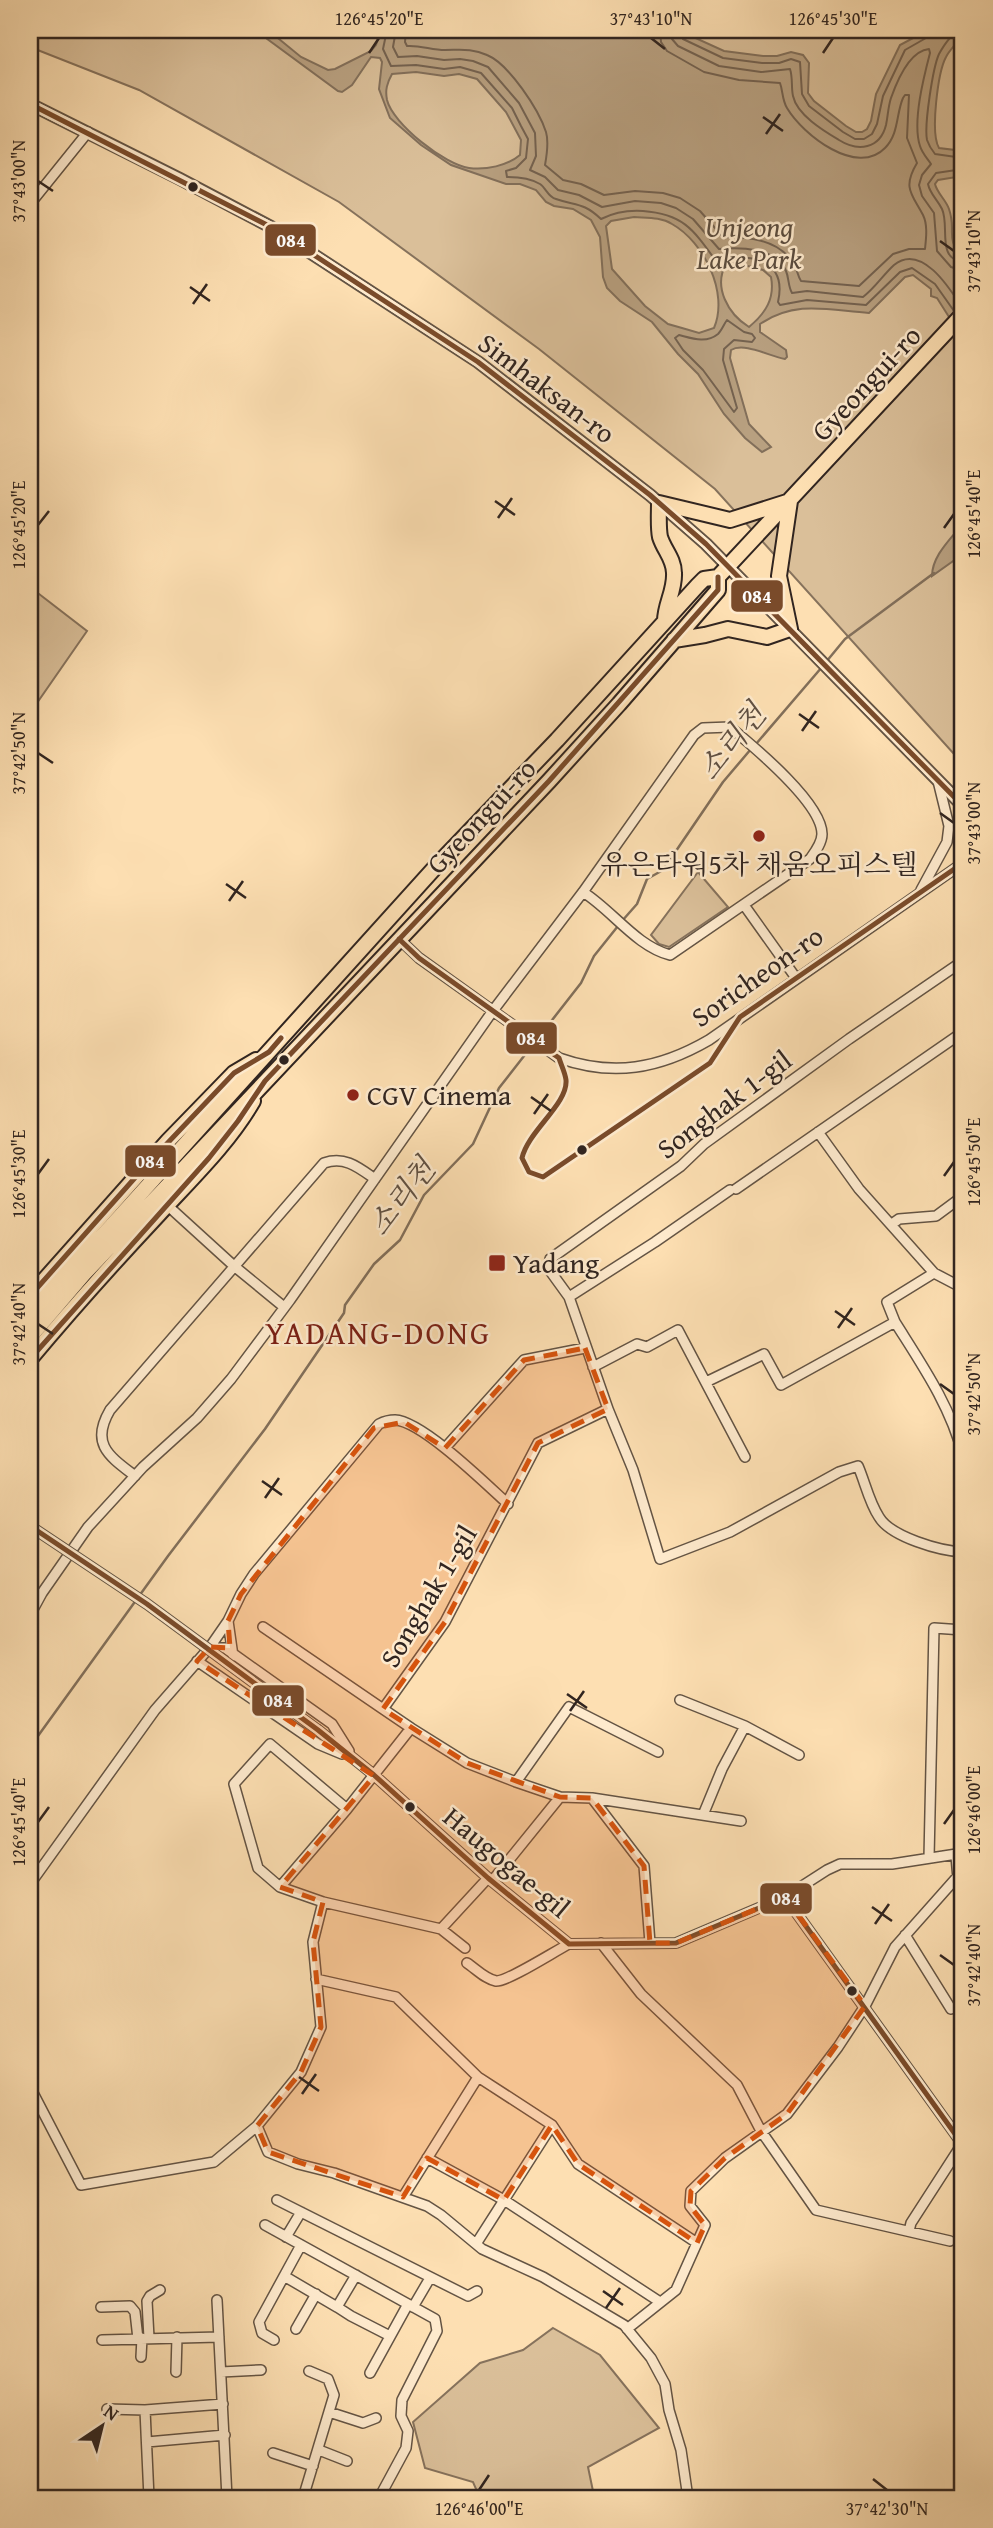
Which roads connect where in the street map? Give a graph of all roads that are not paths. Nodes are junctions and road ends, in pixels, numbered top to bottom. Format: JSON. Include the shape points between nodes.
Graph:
{"nodes":[{"id":1,"x":30,"y":104,"type":"edge"},
{"id":2,"x":88,"y":131,"type":"junction"},
{"id":3,"x":30,"y":204,"type":"edge"},
{"id":4,"x":963,"y":314,"type":"edge"},
{"id":5,"x":790,"y":501,"type":"junction"},
{"id":6,"x":659,"y":503,"type":"junction"},
{"id":7,"x":723,"y":572,"type":"junction"},
{"id":8,"x":666,"y":621,"type":"junction"},
{"id":9,"x":790,"y":629,"type":"junction"},
{"id":10,"x":674,"y":640,"type":"junction"},
{"id":11,"x":938,"y":781,"type":"junction"},
{"id":12,"x":963,"y":806,"type":"edge"},
{"id":13,"x":963,"y":863,"type":"edge"},
{"id":14,"x":920,"y":891,"type":"junction"},
{"id":15,"x":583,"y":892,"type":"junction"},
{"id":16,"x":744,"y":905,"type":"junction"},
{"id":17,"x":399,"y":939,"type":"junction"},
{"id":18,"x":963,"y":961,"type":"edge"},
{"id":19,"x":796,"y":978,"type":"junction"},
{"id":20,"x":492,"y":1012,"type":"junction"},
{"id":21,"x":963,"y":1032,"type":"edge"},
{"id":22,"x":269,"y":1052,"type":"junction"},
{"id":23,"x":265,"y":1081,"type":"junction"},
{"id":24,"x":818,"y":1132,"type":"junction"},
{"id":25,"x":375,"y":1179,"type":"junction"},
{"id":26,"x":963,"y":1196,"type":"edge"},
{"id":27,"x":167,"y":1205,"type":"junction"},
{"id":28,"x":892,"y":1224,"type":"junction"},
{"id":29,"x":234,"y":1266,"type":"junction"},
{"id":30,"x":934,"y":1273,"type":"junction"},
{"id":31,"x":963,"y":1279,"type":"edge"},
{"id":32,"x":30,"y":1296,"type":"edge"},
{"id":33,"x":569,"y":1297,"type":"junction"},
{"id":34,"x":284,"y":1307,"type":"junction"},
{"id":35,"x":30,"y":1316,"type":"edge"},
{"id":36,"x":895,"y":1322,"type":"junction"},
{"id":37,"x":30,"y":1337,"type":"edge"},
{"id":38,"x":585,"y":1348,"type":"junction"},
{"id":39,"x":30,"y":1359,"type":"edge"},
{"id":40,"x":593,"y":1367,"type":"junction"},
{"id":41,"x":706,"y":1382,"type":"junction"},
{"id":42,"x":608,"y":1409,"type":"junction"},
{"id":43,"x":445,"y":1448,"type":"junction"},
{"id":44,"x":963,"y":1455,"type":"edge"},
{"id":45,"x":745,"y":1457,"type":"dead end"},
{"id":46,"x":135,"y":1476,"type":"junction"},
{"id":47,"x":508,"y":1504,"type":"junction"},
{"id":48,"x":30,"y":1526,"type":"edge"},
{"id":49,"x":963,"y":1552,"type":"edge"},
{"id":50,"x":30,"y":1615,"type":"edge"},
{"id":51,"x":228,"y":1621,"type":"junction"},
{"id":52,"x":262,"y":1628,"type":"dead end"},
{"id":53,"x":963,"y":1630,"type":"edge"},
{"id":54,"x":210,"y":1647,"type":"junction"},
{"id":55,"x":233,"y":1656,"type":"junction"},
{"id":56,"x":197,"y":1661,"type":"junction"},
{"id":57,"x":680,"y":1700,"type":"dead end"},
{"id":58,"x":383,"y":1709,"type":"junction"},
{"id":59,"x":745,"y":1726,"type":"junction"},
{"id":60,"x":411,"y":1728,"type":"junction"},
{"id":61,"x":658,"y":1752,"type":"dead end"},
{"id":62,"x":799,"y":1755,"type":"dead end"},
{"id":63,"x":354,"y":1759,"type":"junction"},
{"id":64,"x":374,"y":1775,"type":"junction"},
{"id":65,"x":516,"y":1782,"type":"junction"},
{"id":66,"x":559,"y":1797,"type":"junction"},
{"id":67,"x":592,"y":1798,"type":"junction"},
{"id":68,"x":347,"y":1809,"type":"junction"},
{"id":69,"x":704,"y":1815,"type":"junction"},
{"id":70,"x":741,"y":1821,"type":"dead end"},
{"id":71,"x":960,"y":1854,"type":"edge"},
{"id":72,"x":929,"y":1858,"type":"junction"},
{"id":73,"x":958,"y":1876,"type":"junction"},
{"id":74,"x":490,"y":1880,"type":"junction"},
{"id":75,"x":30,"y":1884,"type":"edge"},
{"id":76,"x":280,"y":1887,"type":"junction"},
{"id":77,"x":963,"y":1891,"type":"edge"},
{"id":78,"x":785,"y":1897,"type":"junction"},
{"id":79,"x":323,"y":1902,"type":"junction"},
{"id":80,"x":440,"y":1928,"type":"junction"},
{"id":81,"x":905,"y":1935,"type":"junction"},
{"id":82,"x":601,"y":1943,"type":"junction"},
{"id":83,"x":650,"y":1943,"type":"junction"},
{"id":84,"x":569,"y":1944,"type":"junction"},
{"id":85,"x":465,"y":1948,"type":"dead end"},
{"id":86,"x":467,"y":1963,"type":"dead end"},
{"id":87,"x":316,"y":1979,"type":"junction"},
{"id":88,"x":865,"y":2006,"type":"junction"},
{"id":89,"x":951,"y":2009,"type":"dead end"},
{"id":90,"x":478,"y":2077,"type":"junction"},
{"id":91,"x":30,"y":2087,"type":"edge"},
{"id":92,"x":552,"y":2124,"type":"junction"},
{"id":93,"x":257,"y":2126,"type":"junction"},
{"id":94,"x":761,"y":2131,"type":"junction"},
{"id":95,"x":963,"y":2144,"type":"edge"},
{"id":96,"x":428,"y":2158,"type":"junction"},
{"id":97,"x":403,"y":2197,"type":"junction"},
{"id":98,"x":277,"y":2200,"type":"dead end"},
{"id":99,"x":504,"y":2200,"type":"junction"},
{"id":100,"x":301,"y":2212,"type":"junction"},
{"id":101,"x":265,"y":2225,"type":"dead end"},
{"id":102,"x":909,"y":2231,"type":"junction"},
{"id":103,"x":286,"y":2237,"type":"junction"},
{"id":104,"x":950,"y":2241,"type":"dead end"},
{"id":105,"x":697,"y":2243,"type":"junction"},
{"id":106,"x":476,"y":2244,"type":"junction"},
{"id":107,"x":302,"y":2245,"type":"junction"},
{"id":108,"x":356,"y":2275,"type":"junction"},
{"id":109,"x":284,"y":2276,"type":"junction"},
{"id":110,"x":430,"y":2278,"type":"junction"},
{"id":111,"x":160,"y":2290,"type":"dead end"},
{"id":112,"x":477,"y":2291,"type":"dead end"},
{"id":113,"x":316,"y":2294,"type":"junction"},
{"id":114,"x":217,"y":2300,"type":"dead end"},
{"id":115,"x":660,"y":2302,"type":"junction"},
{"id":116,"x":334,"y":2305,"type":"junction"},
{"id":117,"x":410,"y":2305,"type":"junction"},
{"id":118,"x":101,"y":2307,"type":"dead end"},
{"id":119,"x":296,"y":2329,"type":"dead end"},
{"id":120,"x":627,"y":2329,"type":"junction"},
{"id":121,"x":390,"y":2336,"type":"junction"},
{"id":122,"x":177,"y":2337,"type":"junction"},
{"id":123,"x":219,"y":2337,"type":"junction"},
{"id":124,"x":143,"y":2338,"type":"junction"},
{"id":125,"x":102,"y":2340,"type":"dead end"},
{"id":126,"x":274,"y":2340,"type":"dead end"},
{"id":127,"x":141,"y":2357,"type":"dead end"},
{"id":128,"x":261,"y":2370,"type":"dead end"},
{"id":129,"x":309,"y":2371,"type":"dead end"},
{"id":130,"x":176,"y":2372,"type":"dead end"},
{"id":131,"x":220,"y":2372,"type":"junction"},
{"id":132,"x":370,"y":2373,"type":"dead end"},
{"id":133,"x":223,"y":2404,"type":"junction"},
{"id":134,"x":107,"y":2409,"type":"dead end"},
{"id":135,"x":145,"y":2410,"type":"junction"},
{"id":136,"x":329,"y":2412,"type":"junction"},
{"id":137,"x":376,"y":2418,"type":"dead end"},
{"id":138,"x":225,"y":2435,"type":"junction"},
{"id":139,"x":147,"y":2442,"type":"junction"},
{"id":140,"x":318,"y":2450,"type":"junction"},
{"id":141,"x":273,"y":2453,"type":"dead end"},
{"id":142,"x":347,"y":2462,"type":"dead end"},
{"id":143,"x":313,"y":2466,"type":"junction"},
{"id":144,"x":149,"y":2498,"type":"edge"},
{"id":145,"x":166,"y":2498,"type":"edge"},
{"id":146,"x":177,"y":2498,"type":"edge"},
{"id":147,"x":227,"y":2498,"type":"edge"},
{"id":148,"x":303,"y":2498,"type":"edge"},
{"id":149,"x":379,"y":2498,"type":"edge"},
{"id":150,"x":688,"y":2498,"type":"edge"}],
"edges":[{"from":1,"to":2,"type":"street","name":"Simhaksan-ro"},
{"from":2,"to":3,"type":"street"},
{"from":2,"to":6,"type":"street","name":"Simhaksan-ro","via":[[271,227],[461,349]]},
{"from":4,"to":5,"type":"main road","name":"Gyeongui-ro"},
{"from":5,"to":6,"type":"main road","via":[[730,520]]},
{"from":5,"to":7,"type":"main road","name":"Gyeongui-ro"},
{"from":5,"to":9,"type":"main road","via":[[779,576]]},
{"from":6,"to":7,"type":"street","name":"Simhaksan-ro"},
{"from":6,"to":8,"type":"main road","via":[[660,536],[674,571]]},
{"from":7,"to":8,"type":"main road","name":"Gyeongui-ro","via":[[704,579]]},
{"from":7,"to":9,"type":"street","name":"Simhaksan-ro"},
{"from":7,"to":10,"type":"main road","name":"Gyeongui-ro","via":[[718,590]]},
{"from":8,"to":22,"type":"main road","name":"Gyeongui-ro"},
{"from":9,"to":10,"type":"main road","via":[[767,637],[728,629]]},
{"from":9,"to":11,"type":"street","name":"Simhaksan-ro"},
{"from":10,"to":17,"type":"main road","name":"Gyeongui-ro"},
{"from":11,"to":12,"type":"street","name":"Simhaksan-ro"},
{"from":11,"to":14,"type":"street","via":[[949,826],[947,842]]},
{"from":13,"to":14,"type":"street","name":"Soricheon-ro"},
{"from":14,"to":19,"type":"street","name":"Soricheon-ro"},
{"from":15,"to":16,"type":"street","via":[[656,951],[670,955]]},
{"from":15,"to":16,"type":"street","via":[[694,735],[703,727],[730,727],[779,769],[819,819],[822,837],[810,859]]},
{"from":15,"to":20,"type":"street"},
{"from":16,"to":19,"type":"street"},
{"from":17,"to":20,"type":"street"},
{"from":17,"to":23,"type":"main road","name":"Gyeongui-ro"},
{"from":18,"to":33,"type":"street","name":"Songhak 1-gil","via":[[550,1259],[548,1268]]},
{"from":19,"to":20,"type":"street","name":"Soricheon-ro","via":[[685,1054],[631,1069],[579,1065],[559,1058]]},
{"from":20,"to":25,"type":"street"},
{"from":21,"to":24,"type":"street"},
{"from":22,"to":32,"type":"main road","name":"Gyeongui-ro","via":[[234,1073]]},
{"from":22,"to":35,"type":"main road","name":"Gyeongui-ro"},
{"from":23,"to":27,"type":"main road","name":"Gyeongui-ro","via":[[245,1115]]},
{"from":23,"to":37,"type":"main road","name":"Gyeongui-ro"},
{"from":24,"to":28,"type":"street","via":[[859,1189]]},
{"from":24,"to":33,"type":"street"},
{"from":25,"to":29,"type":"street","via":[[349,1161],[324,1163]]},
{"from":25,"to":34,"type":"street"},
{"from":26,"to":28,"type":"street","via":[[936,1216],[899,1219]]},
{"from":27,"to":29,"type":"street"},
{"from":27,"to":39,"type":"main road","name":"Gyeongui-ro"},
{"from":28,"to":30,"type":"street"},
{"from":29,"to":34,"type":"street"},
{"from":29,"to":46,"type":"street","via":[[102,1423],[100,1434],[110,1457]]},
{"from":30,"to":31,"type":"street","via":[[956,1284]]},
{"from":30,"to":36,"type":"street","via":[[887,1302]]},
{"from":33,"to":38,"type":"street","name":"Songhak 1-gil"},
{"from":34,"to":46,"type":"street","via":[[231,1379]]},
{"from":36,"to":41,"type":"street","via":[[781,1385],[764,1354]]},
{"from":36,"to":44,"type":"street","via":[[943,1399]]},
{"from":38,"to":40,"type":"street","name":"Songhak 1-gil"},
{"from":38,"to":43,"type":"street","via":[[524,1360]]},
{"from":40,"to":41,"type":"street","via":[[637,1344],[647,1346],[678,1330]]},
{"from":40,"to":42,"type":"street","name":"Songhak 1-gil"},
{"from":41,"to":45,"type":"street"},
{"from":42,"to":47,"type":"street","name":"Songhak 1-gil","via":[[538,1443]]},
{"from":42,"to":49,"type":"street","name":"Songhak 1-gil","via":[[633,1470],[660,1559],[730,1532],[858,1466],[880,1519],[903,1536]]},
{"from":43,"to":47,"type":"street","name":"Songhak 1-gil"},
{"from":43,"to":51,"type":"street","name":"Songhak 1-gil","via":[[404,1422],[379,1424],[254,1574]]},
{"from":46,"to":50,"type":"street","via":[[88,1527]]},
{"from":47,"to":58,"type":"street","name":"Songhak 1-gil","via":[[445,1622]]},
{"from":48,"to":63,"type":"street","name":"Haugogae-gil","bridge":true,"via":[[147,1604]]},
{"from":51,"to":54,"type":"street","name":"Songhak 1-gil"},
{"from":51,"to":55,"type":"street"},
{"from":52,"to":58,"type":"street","name":"Songhak 1-gil"},
{"from":53,"to":72,"type":"street","via":[[934,1628]]},
{"from":54,"to":55,"type":"street","name":"Haugogae-gil","via":[[225,1648]]},
{"from":54,"to":56,"type":"street"},
{"from":55,"to":63,"type":"street","name":"Haugogae-gil","via":[[332,1724]]},
{"from":56,"to":63,"type":"street","name":"Haugogae-gil","via":[[318,1744]]},
{"from":56,"to":75,"type":"street","via":[[155,1710]]},
{"from":57,"to":59,"type":"street"},
{"from":58,"to":60,"type":"street","name":"Songhak 1-gil"},
{"from":59,"to":62,"type":"street"},
{"from":59,"to":69,"type":"street"},
{"from":60,"to":64,"type":"street"},
{"from":60,"to":65,"type":"street","name":"Songhak 1-gil","via":[[467,1763]]},
{"from":61,"to":65,"type":"street","via":[[569,1707]]},
{"from":63,"to":64,"type":"street","name":"Haugogae-gil"},
{"from":64,"to":68,"type":"street"},
{"from":64,"to":74,"type":"street","name":"Haugogae-gil"},
{"from":65,"to":66,"type":"street","name":"Songhak 1-gil"},
{"from":66,"to":67,"type":"street","name":"Songhak 1-gil"},
{"from":66,"to":74,"type":"street"},
{"from":67,"to":69,"type":"street","name":"Songhak 1-gil"},
{"from":67,"to":83,"type":"street","via":[[644,1866]]},
{"from":68,"to":76,"type":"street"},
{"from":68,"to":76,"type":"street","via":[[270,1744],[234,1784],[258,1868]]},
{"from":69,"to":70,"type":"street","name":"Songhak 1-gil"},
{"from":71,"to":72,"type":"street","name":"Haugogae-gil"},
{"from":71,"to":73,"type":"street","name":"Haugogae-gil"},
{"from":72,"to":78,"type":"street","name":"Haugogae-gil","via":[[840,1864]]},
{"from":73,"to":77,"type":"street","name":"Haugogae-gil"},
{"from":73,"to":81,"type":"street"},
{"from":74,"to":80,"type":"street"},
{"from":74,"to":84,"type":"street","name":"Haugogae-gil"},
{"from":76,"to":79,"type":"street"},
{"from":78,"to":83,"type":"street","name":"Haugogae-gil","via":[[676,1942]]},
{"from":78,"to":88,"type":"street"},
{"from":79,"to":80,"type":"street"},
{"from":79,"to":87,"type":"street","via":[[313,1942]]},
{"from":80,"to":85,"type":"street"},
{"from":81,"to":88,"type":"street"},
{"from":81,"to":89,"type":"street"},
{"from":82,"to":83,"type":"street","name":"Haugogae-gil"},
{"from":82,"to":84,"type":"street","name":"Haugogae-gil"},
{"from":82,"to":94,"type":"street","via":[[641,1994],[737,2085]]},
{"from":84,"to":86,"type":"street","name":"Haugogae-gil","via":[[509,1979],[488,1978]]},
{"from":87,"to":90,"type":"street","via":[[397,1997]]},
{"from":87,"to":93,"type":"street","via":[[321,2027],[301,2072]]},
{"from":88,"to":94,"type":"street","via":[[787,2114]]},
{"from":88,"to":95,"type":"street"},
{"from":90,"to":92,"type":"street"},
{"from":90,"to":96,"type":"street"},
{"from":91,"to":93,"type":"street","via":[[81,2186],[214,2162]]},
{"from":92,"to":99,"type":"street"},
{"from":92,"to":105,"type":"street","via":[[578,2164]]},
{"from":93,"to":97,"type":"street","via":[[268,2152]]},
{"from":94,"to":102,"type":"street","via":[[816,2210]]},
{"from":94,"to":105,"type":"street","via":[[691,2191],[690,2206],[705,2225]]},
{"from":95,"to":102,"type":"street"},
{"from":96,"to":97,"type":"street"},
{"from":96,"to":99,"type":"street"},
{"from":97,"to":106,"type":"street","via":[[441,2215]]},
{"from":98,"to":100,"type":"street"},
{"from":99,"to":106,"type":"street"},
{"from":99,"to":115,"type":"street"},
{"from":100,"to":103,"type":"street"},
{"from":100,"to":110,"type":"street"},
{"from":101,"to":103,"type":"street"},
{"from":102,"to":104,"type":"street"},
{"from":103,"to":107,"type":"street"},
{"from":105,"to":115,"type":"street","via":[[676,2290]]},
{"from":106,"to":120,"type":"street","via":[[543,2277]]},
{"from":107,"to":108,"type":"street"},
{"from":107,"to":109,"type":"street"},
{"from":108,"to":116,"type":"street","via":[[337,2307]]},
{"from":108,"to":117,"type":"street"},
{"from":109,"to":113,"type":"street"},
{"from":109,"to":126,"type":"street","via":[[259,2322],[262,2333]]},
{"from":110,"to":112,"type":"street","via":[[468,2296]]},
{"from":110,"to":117,"type":"street"},
{"from":111,"to":124,"type":"street","via":[[147,2301]]},
{"from":113,"to":116,"type":"street"},
{"from":113,"to":119,"type":"street"},
{"from":114,"to":123,"type":"street"},
{"from":115,"to":120,"type":"street"},
{"from":116,"to":121,"type":"street"},
{"from":117,"to":121,"type":"street"},
{"from":117,"to":149,"type":"street","via":[[435,2319],[437,2330],[402,2400],[406,2448]]},
{"from":118,"to":124,"type":"street","via":[[130,2305]]},
{"from":120,"to":150,"type":"street","via":[[665,2384]]},
{"from":121,"to":132,"type":"street"},
{"from":122,"to":123,"type":"street"},
{"from":122,"to":124,"type":"street"},
{"from":122,"to":130,"type":"street"},
{"from":123,"to":131,"type":"street"},
{"from":124,"to":125,"type":"street"},
{"from":124,"to":127,"type":"street"},
{"from":128,"to":131,"type":"street"},
{"from":129,"to":136,"type":"street","via":[[328,2379],[334,2395]]},
{"from":131,"to":133,"type":"street"},
{"from":133,"to":135,"type":"street"},
{"from":133,"to":138,"type":"street"},
{"from":134,"to":135,"type":"street"},
{"from":135,"to":139,"type":"street"},
{"from":136,"to":137,"type":"street","via":[[363,2423]]},
{"from":136,"to":140,"type":"street"},
{"from":138,"to":139,"type":"street"},
{"from":138,"to":147,"type":"street"},
{"from":139,"to":144,"type":"street"},
{"from":140,"to":142,"type":"street"},
{"from":140,"to":143,"type":"street"},
{"from":141,"to":143,"type":"street"},
{"from":143,"to":148,"type":"street"},
{"from":145,"to":146,"type":"street"}]}
